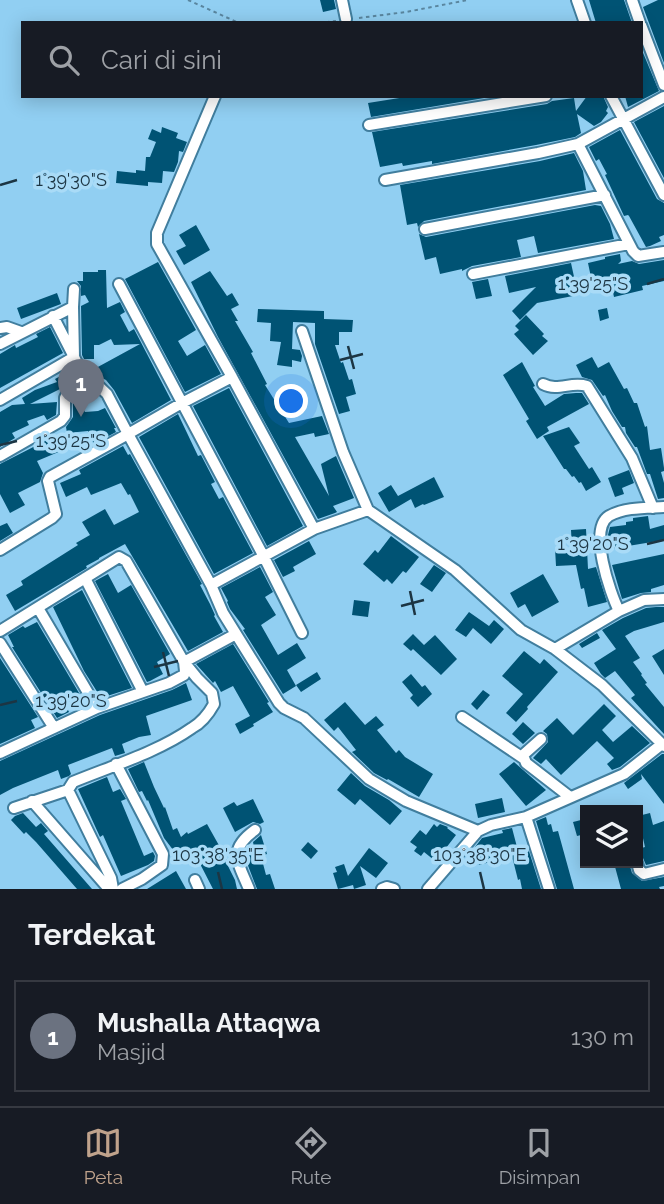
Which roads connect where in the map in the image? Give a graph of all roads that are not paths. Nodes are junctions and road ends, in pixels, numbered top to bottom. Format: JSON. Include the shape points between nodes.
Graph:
{"nodes":[{"id":1,"x":342,"y":0,"type":"edge"},
{"id":2,"x":577,"y":0,"type":"edge"},
{"id":3,"x":632,"y":0,"type":"edge"},
{"id":4,"x":346,"y":19,"type":"road end"},
{"id":5,"x":584,"y":21,"type":"edge"},
{"id":6,"x":640,"y":21,"type":"edge"},
{"id":7,"x":643,"y":29,"type":"edge"},
{"id":8,"x":664,"y":85,"type":"edge"},
{"id":9,"x":664,"y":97,"type":"edge"},
{"id":10,"x":214,"y":98,"type":"edge"},
{"id":11,"x":534,"y":98,"type":"edge"},
{"id":12,"x":612,"y":98,"type":"edge"},
{"id":13,"x":624,"y":119,"type":"junction"},
{"id":14,"x":369,"y":125,"type":"dead end"},
{"id":15,"x":578,"y":144,"type":"junction"},
{"id":16,"x":385,"y":180,"type":"dead end"},
{"id":17,"x":604,"y":195,"type":"junction"},
{"id":18,"x":664,"y":195,"type":"edge"},
{"id":19,"x":425,"y":229,"type":"dead end"},
{"id":20,"x":629,"y":244,"type":"junction"},
{"id":21,"x":664,"y":252,"type":"edge"},
{"id":22,"x":473,"y":274,"type":"dead end"},
{"id":23,"x":118,"y":284,"type":"dead end"},
{"id":24,"x":74,"y":289,"type":"dead end"},
{"id":25,"x":73,"y":307,"type":"junction"},
{"id":26,"x":53,"y":316,"type":"junction"},
{"id":27,"x":0,"y":328,"type":"edge"},
{"id":28,"x":302,"y":331,"type":"dead end"},
{"id":29,"x":21,"y":332,"type":"junction"},
{"id":30,"x":0,"y":344,"type":"edge"},
{"id":31,"x":74,"y":357,"type":"junction"},
{"id":32,"x":233,"y":377,"type":"junction"},
{"id":33,"x":90,"y":378,"type":"junction"},
{"id":34,"x":543,"y":384,"type":"dead end"},
{"id":35,"x":0,"y":400,"type":"edge"},
{"id":36,"x":182,"y":402,"type":"junction"},
{"id":37,"x":128,"y":433,"type":"junction"},
{"id":38,"x":0,"y":456,"type":"edge"},
{"id":39,"x":659,"y":508,"type":"edge"},
{"id":40,"x":368,"y":510,"type":"junction"},
{"id":41,"x":313,"y":529,"type":"junction"},
{"id":42,"x":0,"y":550,"type":"edge"},
{"id":43,"x":264,"y":557,"type":"junction"},
{"id":44,"x":85,"y":578,"type":"junction"},
{"id":45,"x":211,"y":585,"type":"junction"},
{"id":46,"x":664,"y":599,"type":"edge"},
{"id":47,"x":38,"y":608,"type":"junction"},
{"id":48,"x":619,"y":611,"type":"junction"},
{"id":49,"x":0,"y":631,"type":"edge"},
{"id":50,"x":303,"y":633,"type":"dead end"},
{"id":51,"x":236,"y":634,"type":"junction"},
{"id":52,"x":0,"y":643,"type":"edge"},
{"id":53,"x":555,"y":649,"type":"junction"},
{"id":54,"x":184,"y":662,"type":"junction"},
{"id":55,"x":143,"y":692,"type":"junction"},
{"id":56,"x":97,"y":708,"type":"junction"},
{"id":57,"x":462,"y":717,"type":"dead end"},
{"id":58,"x":54,"y":728,"type":"junction"},
{"id":59,"x":541,"y":739,"type":"dead end"},
{"id":60,"x":663,"y":745,"type":"edge"},
{"id":61,"x":0,"y":753,"type":"edge"},
{"id":62,"x":523,"y":758,"type":"junction"},
{"id":63,"x":116,"y":764,"type":"junction"},
{"id":64,"x":68,"y":790,"type":"junction"},
{"id":65,"x":570,"y":797,"type":"junction"},
{"id":66,"x":32,"y":801,"type":"junction"},
{"id":67,"x":14,"y":808,"type":"dead end"},
{"id":68,"x":526,"y":817,"type":"junction"},
{"id":69,"x":255,"y":830,"type":"dead end"},
{"id":70,"x":478,"y":831,"type":"junction"},
{"id":71,"x":638,"y":868,"type":"edge"},
{"id":72,"x":664,"y":869,"type":"edge"},
{"id":73,"x":144,"y":884,"type":"edge"},
{"id":74,"x":111,"y":889,"type":"edge"},
{"id":75,"x":122,"y":889,"type":"edge"},
{"id":76,"x":249,"y":889,"type":"edge"},
{"id":77,"x":382,"y":889,"type":"edge"},
{"id":78,"x":394,"y":889,"type":"edge"},
{"id":79,"x":428,"y":889,"type":"edge"},
{"id":80,"x":549,"y":889,"type":"edge"}],
"edges":[{"from":1,"to":4,"type":"street"},
{"from":2,"to":5,"type":"street"},
{"from":3,"to":6,"type":"street"},
{"from":7,"to":8,"type":"street"},
{"from":9,"to":13,"type":"street"},
{"from":10,"to":32,"type":"street","via":[[157,233],[157,244]]},
{"from":11,"to":14,"type":"street"},
{"from":12,"to":13,"type":"street"},
{"from":13,"to":15,"type":"street"},
{"from":13,"to":18,"type":"street"},
{"from":15,"to":16,"type":"street"},
{"from":15,"to":17,"type":"street"},
{"from":17,"to":19,"type":"street"},
{"from":17,"to":20,"type":"street"},
{"from":20,"to":21,"type":"street","via":[[638,256]]},
{"from":20,"to":22,"type":"street"},
{"from":23,"to":36,"type":"street"},
{"from":24,"to":25,"type":"street"},
{"from":25,"to":26,"type":"street"},
{"from":25,"to":31,"type":"street"},
{"from":26,"to":29,"type":"street"},
{"from":26,"to":31,"type":"street"},
{"from":27,"to":29,"type":"street"},
{"from":28,"to":40,"type":"street"},
{"from":29,"to":30,"type":"street"},
{"from":31,"to":33,"type":"street"},
{"from":31,"to":35,"type":"street"},
{"from":32,"to":36,"type":"street"},
{"from":32,"to":41,"type":"street"},
{"from":33,"to":37,"type":"street","via":[[107,394]]},
{"from":33,"to":38,"type":"street","via":[[67,394],[61,421]]},
{"from":34,"to":39,"type":"street","via":[[550,388],[587,386]]},
{"from":36,"to":37,"type":"street"},
{"from":36,"to":43,"type":"street"},
{"from":37,"to":42,"type":"street","via":[[50,477],[56,514]]},
{"from":37,"to":45,"type":"street"},
{"from":39,"to":48,"type":"street","via":[[628,509],[607,517],[602,525],[605,574]]},
{"from":40,"to":41,"type":"street"},
{"from":40,"to":53,"type":"street","via":[[455,570],[521,630]]},
{"from":41,"to":43,"type":"street"},
{"from":43,"to":45,"type":"street"},
{"from":43,"to":50,"type":"street"},
{"from":44,"to":47,"type":"street"},
{"from":44,"to":54,"type":"street","via":[[117,557],[126,561]]},
{"from":44,"to":55,"type":"street"},
{"from":45,"to":51,"type":"street"},
{"from":46,"to":48,"type":"street","via":[[644,600]]},
{"from":47,"to":49,"type":"street"},
{"from":47,"to":56,"type":"street"},
{"from":48,"to":53,"type":"street"},
{"from":51,"to":54,"type":"street"},
{"from":51,"to":70,"type":"street","via":[[279,703],[304,718],[369,779],[406,801]]},
{"from":52,"to":58,"type":"street"},
{"from":53,"to":60,"type":"street","via":[[602,685]]},
{"from":54,"to":55,"type":"street","via":[[184,675]]},
{"from":54,"to":63,"type":"street","via":[[212,693],[214,704],[209,712],[194,727],[159,747]]},
{"from":55,"to":56,"type":"street"},
{"from":56,"to":58,"type":"street"},
{"from":57,"to":62,"type":"street"},
{"from":58,"to":61,"type":"street"},
{"from":59,"to":62,"type":"street"},
{"from":60,"to":65,"type":"street","via":[[624,774]]},
{"from":62,"to":65,"type":"street"},
{"from":63,"to":64,"type":"street","via":[[73,782]]},
{"from":63,"to":73,"type":"street","via":[[163,854],[162,865]]},
{"from":64,"to":66,"type":"street"},
{"from":64,"to":74,"type":"street","via":[[111,878]]},
{"from":65,"to":68,"type":"street"},
{"from":66,"to":67,"type":"street"},
{"from":66,"to":74,"type":"street"},
{"from":68,"to":70,"type":"street"},
{"from":68,"to":80,"type":"street"},
{"from":69,"to":76,"type":"street","via":[[237,851]]},
{"from":70,"to":79,"type":"street"},
{"from":71,"to":72,"type":"street","via":[[646,874]]},
{"from":73,"to":75,"type":"street"},
{"from":77,"to":78,"type":"street"}]}
